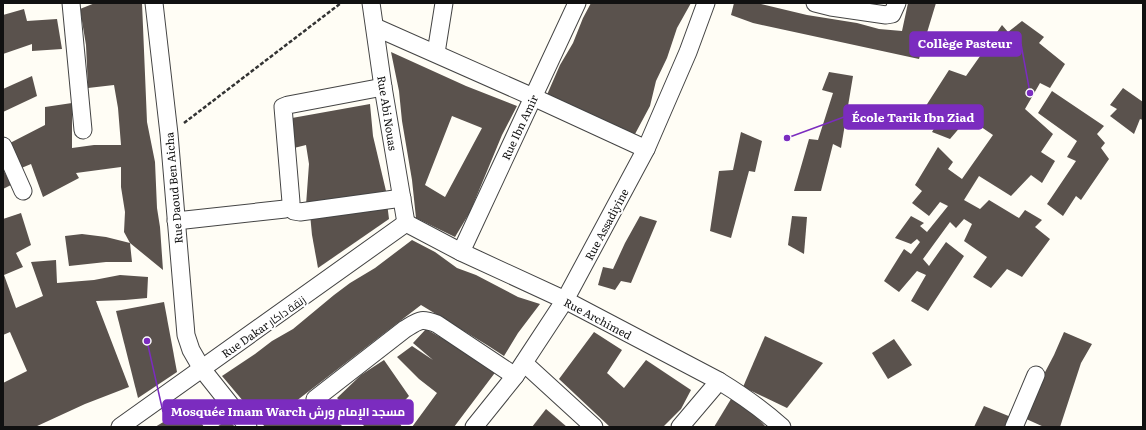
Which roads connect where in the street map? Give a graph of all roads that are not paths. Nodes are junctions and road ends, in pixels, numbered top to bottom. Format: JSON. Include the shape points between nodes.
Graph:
{"nodes":[{"id":1,"x":71,"y":3,"type":"edge"},
{"id":2,"x":154,"y":3,"type":"edge"},
{"id":3,"x":371,"y":3,"type":"edge"},
{"id":4,"x":444,"y":3,"type":"edge"},
{"id":5,"x":577,"y":3,"type":"edge"},
{"id":6,"x":706,"y":3,"type":"edge"},
{"id":7,"x":896,"y":3,"type":"edge"},
{"id":8,"x":826,"y":4,"type":"edge"},
{"id":9,"x":375,"y":27,"type":"junction"},
{"id":10,"x":436,"y":53,"type":"junction"},
{"id":11,"x":383,"y":87,"type":"junction"},
{"id":12,"x":533,"y":97,"type":"junction"},
{"id":13,"x":83,"y":130,"type":"dead end"},
{"id":14,"x":3,"y":146,"type":"edge"},
{"id":15,"x":646,"y":149,"type":"junction"},
{"id":16,"x":23,"y":191,"type":"dead end"},
{"id":17,"x":402,"y":198,"type":"junction"},
{"id":18,"x":289,"y":207,"type":"junction"},
{"id":19,"x":176,"y":221,"type":"junction"},
{"id":20,"x":406,"y":223,"type":"junction"},
{"id":21,"x":461,"y":252,"type":"junction"},
{"id":22,"x":565,"y":300,"type":"junction"},
{"id":23,"x":202,"y":369,"type":"junction"},
{"id":24,"x":519,"y":369,"type":"junction"},
{"id":25,"x":1036,"y":374,"type":"dead end"},
{"id":26,"x":719,"y":381,"type":"junction"},
{"id":27,"x":316,"y":399,"type":"dead end"},
{"id":28,"x":120,"y":427,"type":"edge"},
{"id":29,"x":248,"y":427,"type":"edge"},
{"id":30,"x":474,"y":427,"type":"edge"},
{"id":31,"x":594,"y":427,"type":"edge"},
{"id":32,"x":680,"y":427,"type":"edge"},
{"id":33,"x":782,"y":427,"type":"edge"},
{"id":34,"x":1014,"y":427,"type":"edge"}],
"edges":[{"from":1,"to":13,"type":"street"},
{"from":2,"to":19,"type":"street","name":"Rue Daoud Ben Aicha"},
{"from":3,"to":9,"type":"street","name":"Rue Abi Nouas"},
{"from":4,"to":10,"type":"street"},
{"from":5,"to":12,"type":"street","name":"Rue Ibn Amir"},
{"from":6,"to":15,"type":"street","name":"Rue Assadiyine"},
{"from":7,"to":8,"type":"street","via":[[892,14],[886,15]]},
{"from":9,"to":10,"type":"street"},
{"from":9,"to":11,"type":"street","name":"Rue Abi Nouas"},
{"from":10,"to":12,"type":"street"},
{"from":11,"to":17,"type":"street","name":"Rue Abi Nouas"},
{"from":11,"to":18,"type":"street","via":[[283,108],[291,202]]},
{"from":12,"to":15,"type":"street"},
{"from":12,"to":21,"type":"street","name":"Rue Ibn Amir"},
{"from":14,"to":16,"type":"street"},
{"from":15,"to":22,"type":"street","name":"Rue Assadiyine"},
{"from":17,"to":18,"type":"street","via":[[300,212]]},
{"from":17,"to":20,"type":"street","name":"Rue Abi Nouas"},
{"from":18,"to":19,"type":"street"},
{"from":19,"to":23,"type":"street","name":"Rue Daoud Ben Aicha","via":[[186,335],[190,350]]},
{"from":20,"to":21,"type":"street","name":"Rue Archimed"},
{"from":20,"to":23,"type":"street","name":"Rue Dakar زنقة داكار"},
{"from":21,"to":22,"type":"street","name":"Rue Archimed"},
{"from":22,"to":24,"type":"street","name":"Rue Assadiyine"},
{"from":22,"to":26,"type":"street","name":"Rue Archimed"},
{"from":23,"to":28,"type":"street","name":"Rue Dakar زنقة داكار"},
{"from":23,"to":29,"type":"street","name":"Rue Daoud Ben Aicha"},
{"from":24,"to":27,"type":"street","via":[[437,324],[420,320],[405,328]]},
{"from":24,"to":30,"type":"street","name":"Rue Assadiyine"},
{"from":24,"to":31,"type":"street"},
{"from":25,"to":34,"type":"street"},
{"from":26,"to":32,"type":"street"},
{"from":26,"to":33,"type":"street","name":"Rue Archimed"}]}
